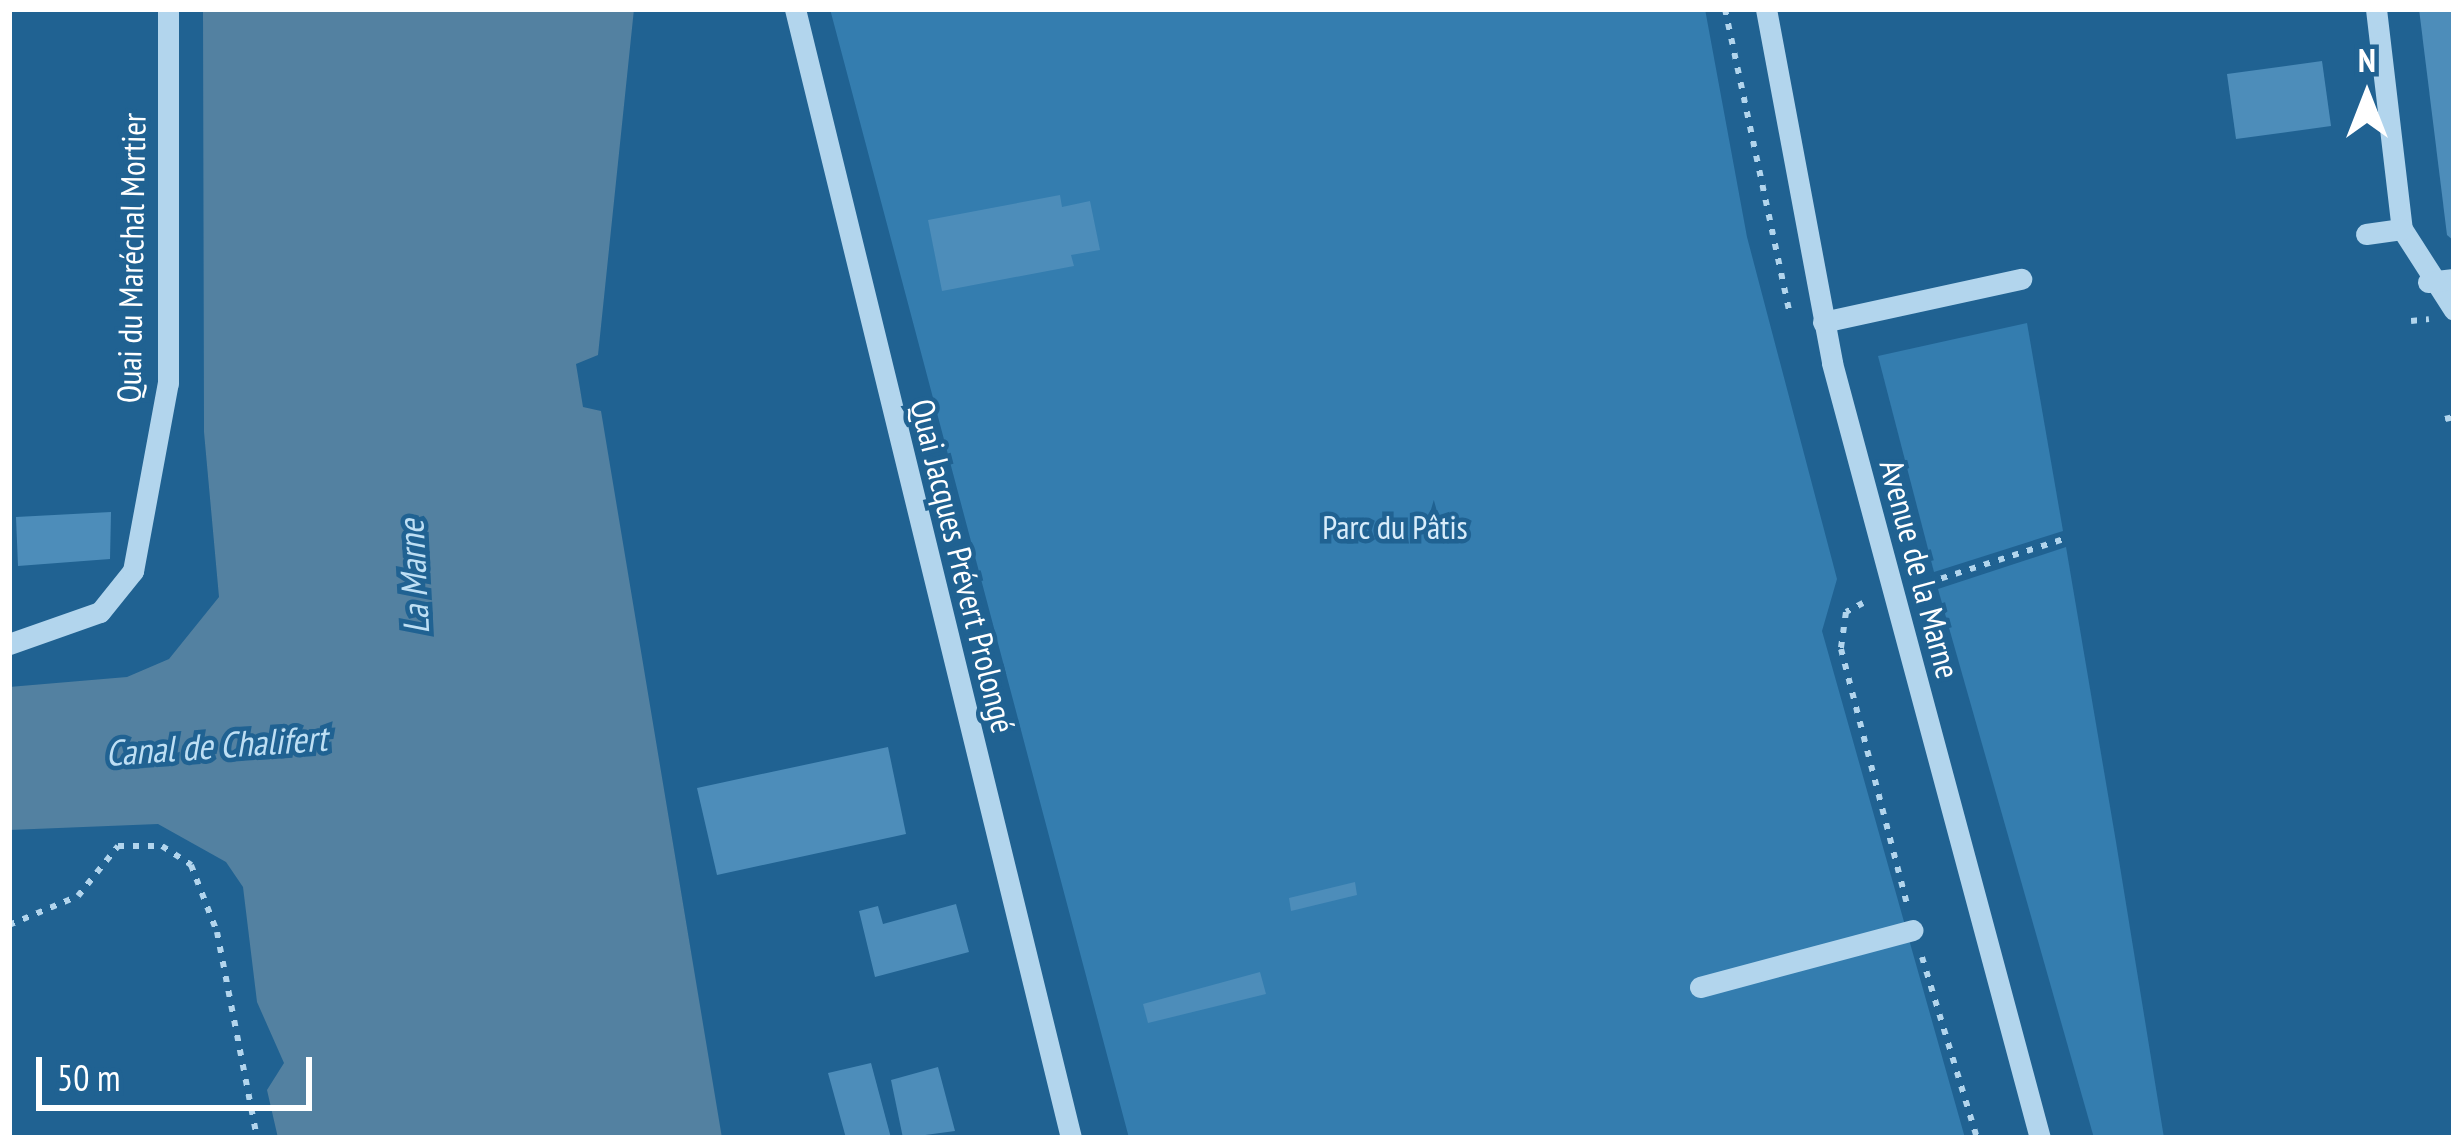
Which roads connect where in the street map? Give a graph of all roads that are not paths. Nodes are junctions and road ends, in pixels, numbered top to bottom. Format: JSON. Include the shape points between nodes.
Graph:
{"nodes":[{"id":1,"x":168,"y":9,"type":"edge"},
{"id":2,"x":796,"y":9,"type":"edge"},
{"id":3,"x":1766,"y":9,"type":"edge"},
{"id":4,"x":2376,"y":9,"type":"edge"},
{"id":5,"x":2402,"y":229,"type":"junction"},
{"id":6,"x":2366,"y":234,"type":"dead end"},
{"id":7,"x":2020,"y":279,"type":"dead end"},
{"id":8,"x":2454,"y":279,"type":"edge"},
{"id":9,"x":2428,"y":282,"type":"junction"},
{"id":10,"x":2454,"y":310,"type":"edge"},
{"id":11,"x":1823,"y":322,"type":"junction"},
{"id":12,"x":9,"y":644,"type":"edge"},
{"id":13,"x":1913,"y":930,"type":"road end"},
{"id":14,"x":1700,"y":987,"type":"dead end"},
{"id":15,"x":1071,"y":1138,"type":"edge"},
{"id":16,"x":2040,"y":1138,"type":"edge"}],
"edges":[{"from":1,"to":12,"type":"street","name":"Quai du Maréchal Mortier","via":[[168,383],[133,571],[100,612]]},
{"from":2,"to":15,"type":"street","name":"Quai Jacques Prévert Prolongé"},
{"from":3,"to":11,"type":"street","name":"Avenue de la Marne"},
{"from":4,"to":5,"type":"street"},
{"from":5,"to":6,"type":"street"},
{"from":5,"to":9,"type":"street"},
{"from":7,"to":11,"type":"street"},
{"from":8,"to":9,"type":"street"},
{"from":9,"to":10,"type":"street"},
{"from":11,"to":16,"type":"street","name":"Avenue de la Marne"},
{"from":13,"to":14,"type":"street"}]}
